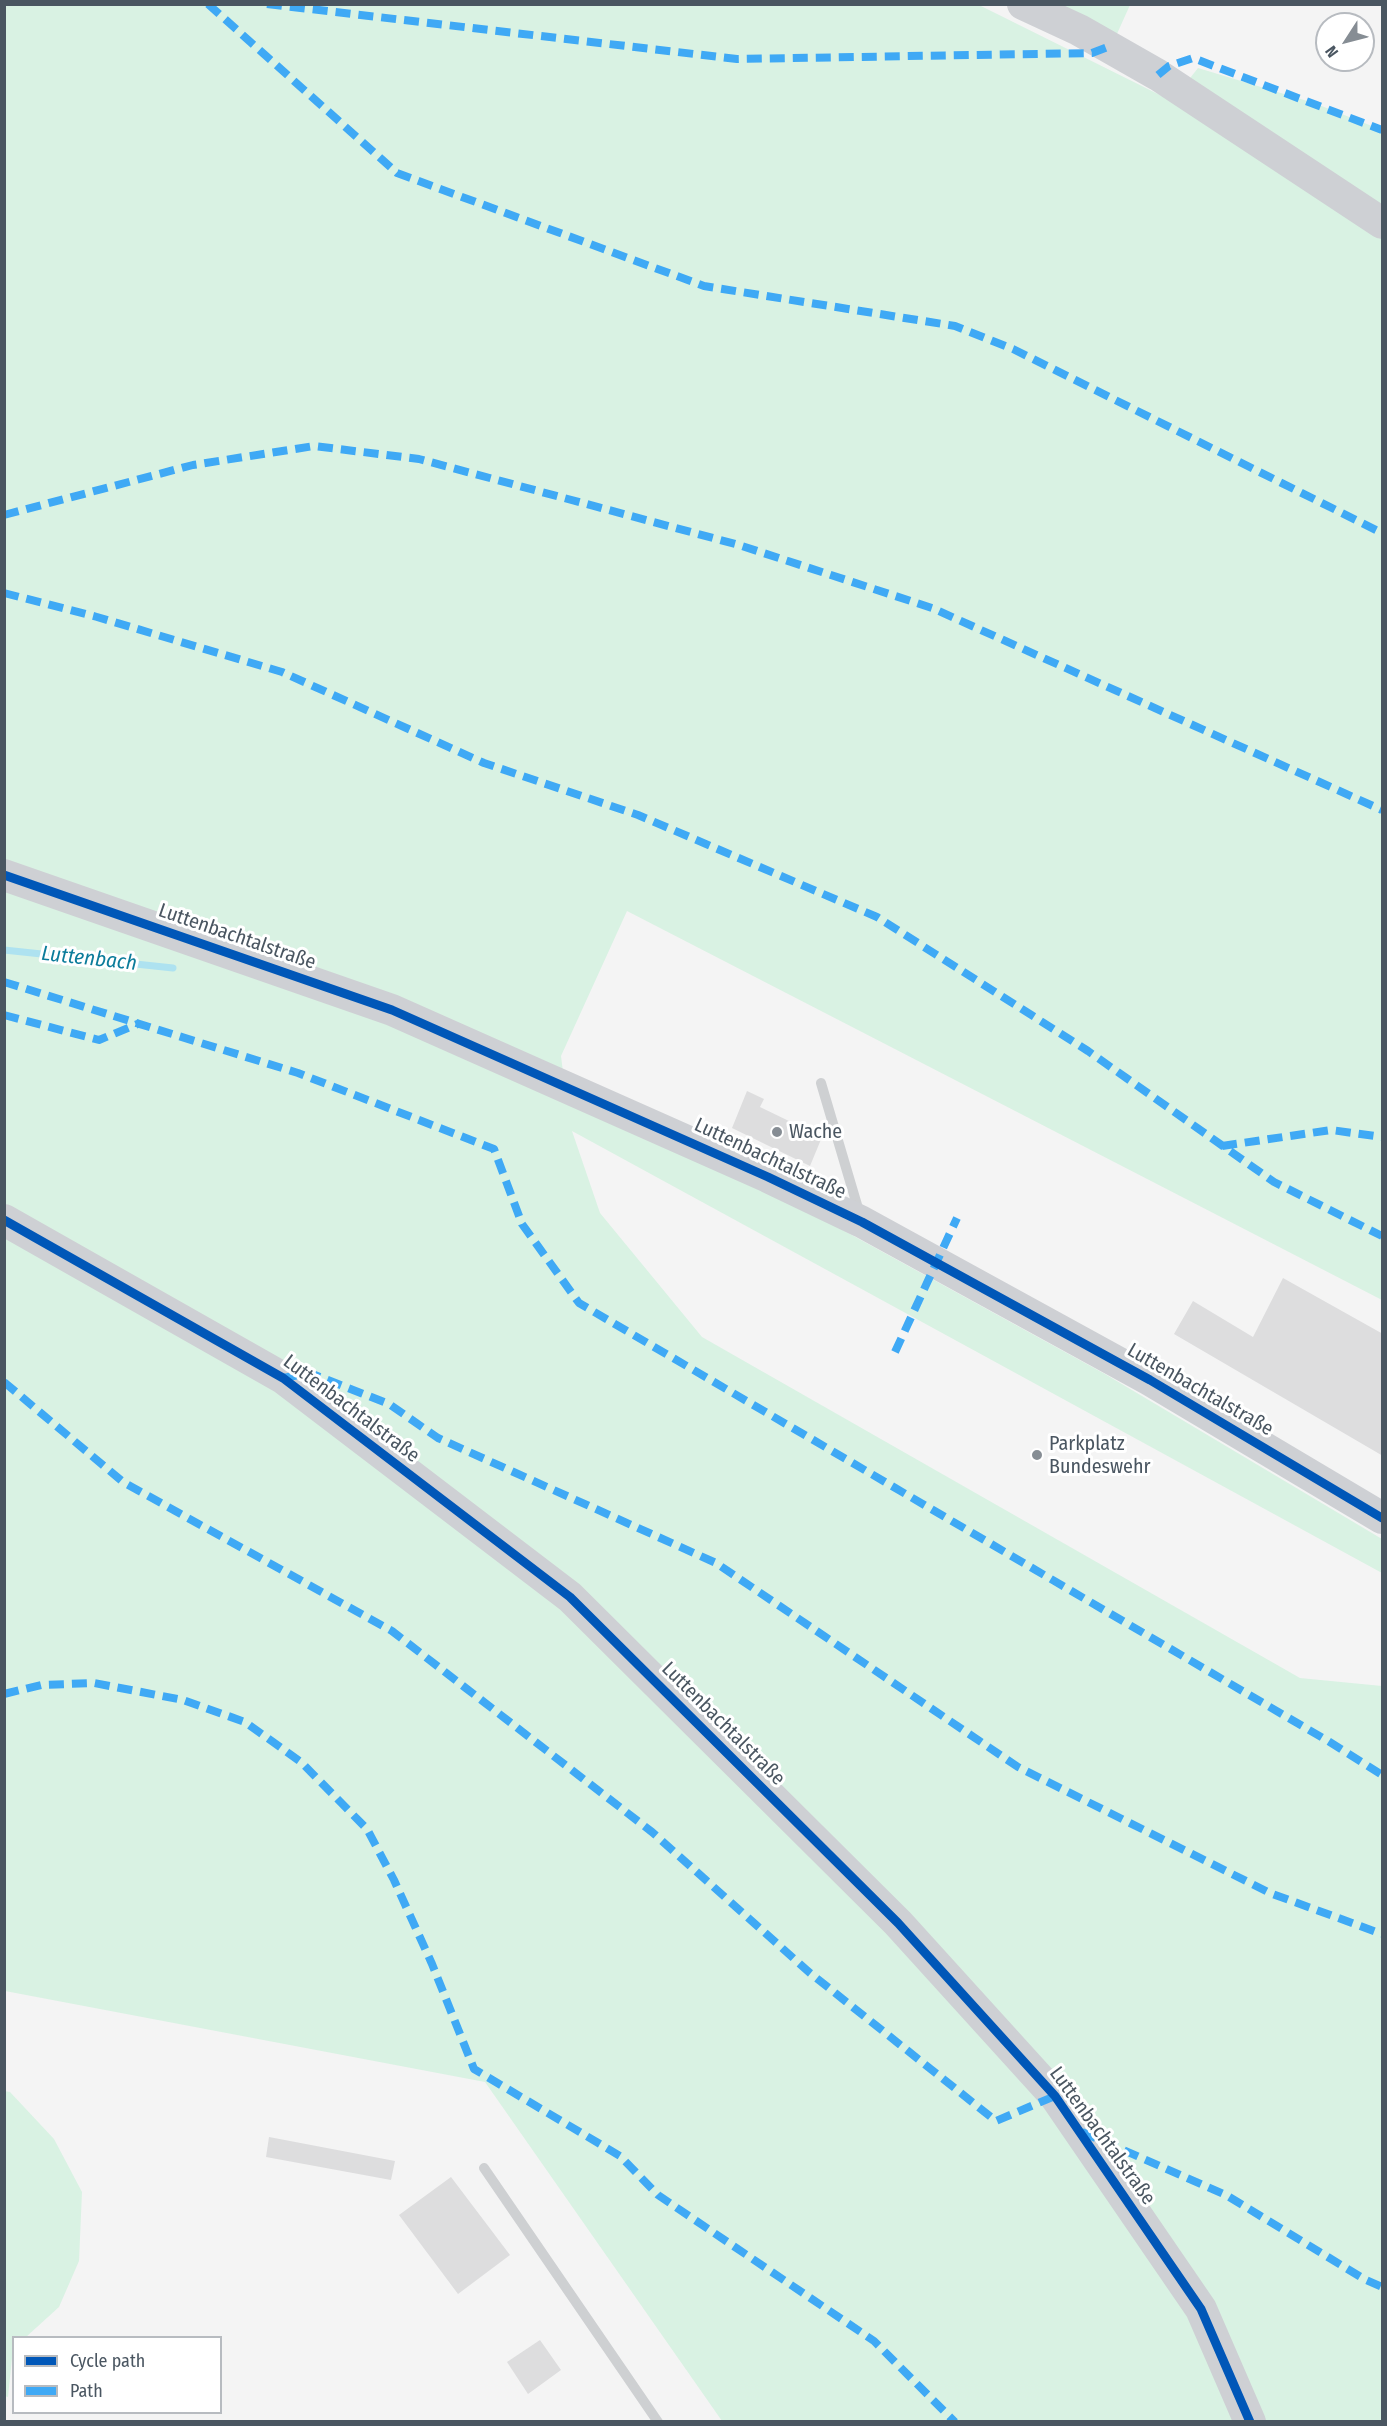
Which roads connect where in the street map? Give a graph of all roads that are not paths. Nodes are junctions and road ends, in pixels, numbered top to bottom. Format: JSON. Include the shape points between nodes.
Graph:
{"nodes":[{"id":1,"x":1023,"y":4,"type":"edge"},
{"id":2,"x":1383,"y":223,"type":"edge"},
{"id":3,"x":4,"y":875,"type":"edge"},
{"id":4,"x":821,"y":1083,"type":"dead end"},
{"id":5,"x":4,"y":1220,"type":"edge"},
{"id":6,"x":862,"y":1222,"type":"junction"},
{"id":7,"x":1383,"y":1518,"type":"edge"},
{"id":8,"x":484,"y":2168,"type":"dead end"},
{"id":9,"x":658,"y":2421,"type":"edge"},
{"id":10,"x":1250,"y":2421,"type":"edge"}],
"edges":[{"from":1,"to":2,"type":"street","via":[[1079,30],[1158,75]]},
{"from":3,"to":6,"type":"street","name":"Luttenbachtalstraße","via":[[392,1010]]},
{"from":4,"to":6,"type":"lane"},
{"from":5,"to":10,"type":"street","name":"Luttenbachtalstraße","via":[[283,1378],[578,1606],[898,1923],[1055,2096],[1201,2309]]},
{"from":6,"to":7,"type":"street","name":"Luttenbachtalstraße","via":[[1150,1380]]},
{"from":8,"to":9,"type":"lane"}]}
